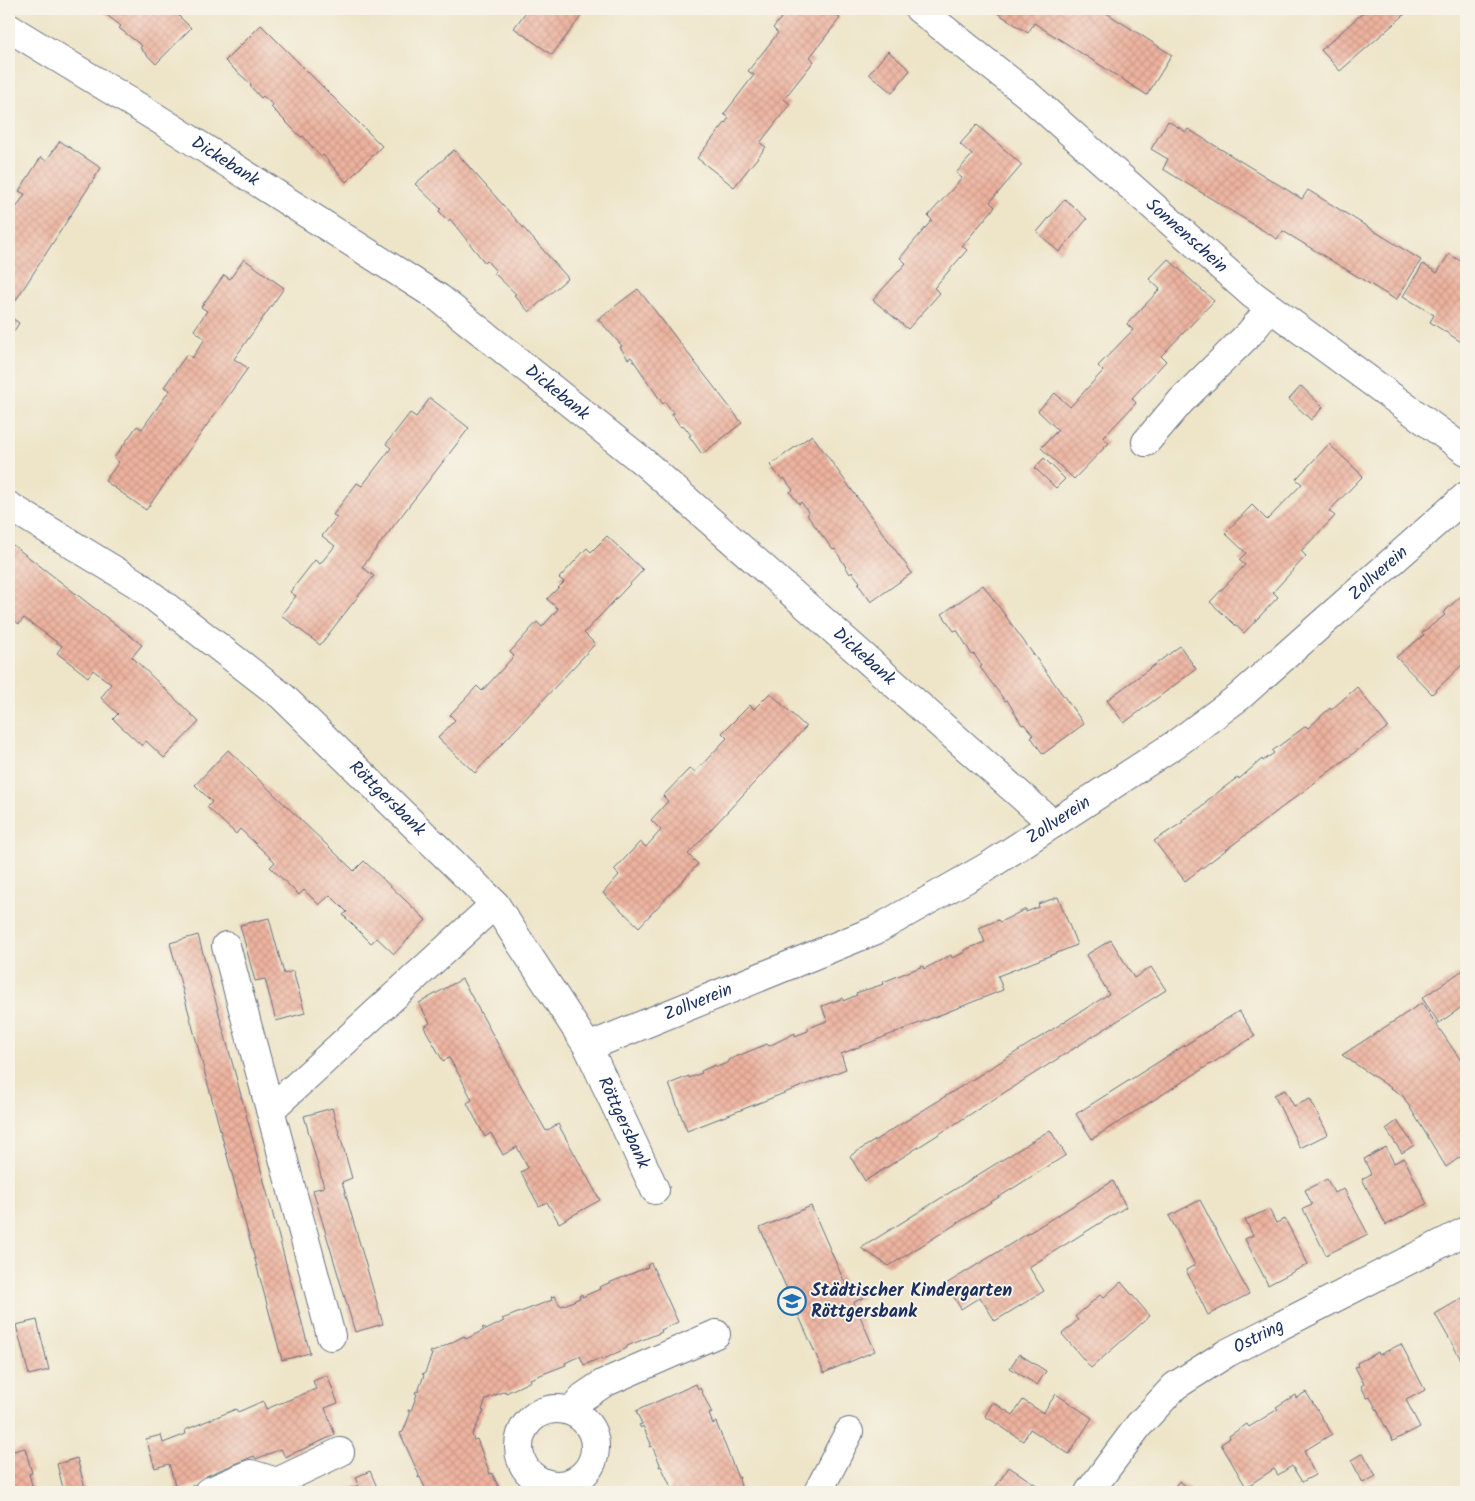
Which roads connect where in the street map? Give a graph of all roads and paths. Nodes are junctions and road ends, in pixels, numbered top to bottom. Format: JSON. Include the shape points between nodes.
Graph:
{"nodes":[{"id":1,"x":918,"y":9,"type":"edge"},
{"id":2,"x":9,"y":28,"type":"edge"},
{"id":3,"x":1270,"y":308,"type":"junction"},
{"id":4,"x":1146,"y":442,"type":"dead end"},
{"id":5,"x":1466,"y":451,"type":"edge"},
{"id":6,"x":1466,"y":496,"type":"edge"},
{"id":7,"x":9,"y":506,"type":"edge"},
{"id":8,"x":1053,"y":824,"type":"junction"},
{"id":9,"x":495,"y":904,"type":"junction"},
{"id":10,"x":226,"y":946,"type":"dead end"},
{"id":11,"x":588,"y":1047,"type":"junction"},
{"id":12,"x":270,"y":1110,"type":"junction"},
{"id":13,"x":655,"y":1190,"type":"dead end"},
{"id":14,"x":1466,"y":1231,"type":"edge"},
{"id":15,"x":716,"y":1334,"type":"dead end"},
{"id":16,"x":331,"y":1336,"type":"dead end"},
{"id":17,"x":572,"y":1412,"type":"junction"},
{"id":18,"x":849,"y":1432,"type":"dead end"},
{"id":19,"x":340,"y":1452,"type":"dead end"},
{"id":20,"x":279,"y":1487,"type":"edge"},
{"id":21,"x":542,"y":1488,"type":"edge"},
{"id":22,"x":208,"y":1492,"type":"edge"},
{"id":23,"x":818,"y":1492,"type":"edge"},
{"id":24,"x":1089,"y":1492,"type":"edge"}],
"edges":[{"from":1,"to":3,"type":"street","name":"Sonnenschein","via":[[1028,95]]},
{"from":2,"to":8,"type":"street","name":"Dickebank","via":[[439,298],[646,464]]},
{"from":3,"to":4,"type":"street"},
{"from":3,"to":5,"type":"street","name":"Sonnenschein"},
{"from":6,"to":8,"type":"street","name":"Zollverein","via":[[1239,697],[1177,743]]},
{"from":7,"to":9,"type":"street","name":"Röttgersbank","via":[[137,584],[282,696]]},
{"from":8,"to":11,"type":"street","name":"Zollverein","via":[[987,867],[876,930]]},
{"from":9,"to":11,"type":"street","name":"Röttgersbank"},
{"from":9,"to":12,"type":"street"},
{"from":10,"to":12,"type":"street"},
{"from":11,"to":13,"type":"street","name":"Röttgersbank"},
{"from":12,"to":16,"type":"street"},
{"from":14,"to":24,"type":"street","name":"Ostring","via":[[1227,1353],[1175,1386],[1139,1425]]},
{"from":15,"to":17,"type":"street","via":[[604,1382],[583,1397]]},
{"from":17,"to":21,"type":"street","via":[[590,1428],[595,1451],[587,1472],[567,1485]]},
{"from":17,"to":21,"type":"street","via":[[555,1409],[538,1413],[525,1425],[519,1441],[520,1459]]},
{"from":18,"to":23,"type":"street"},
{"from":19,"to":20,"type":"street"},
{"from":20,"to":22,"type":"street","via":[[251,1474]]}]}
